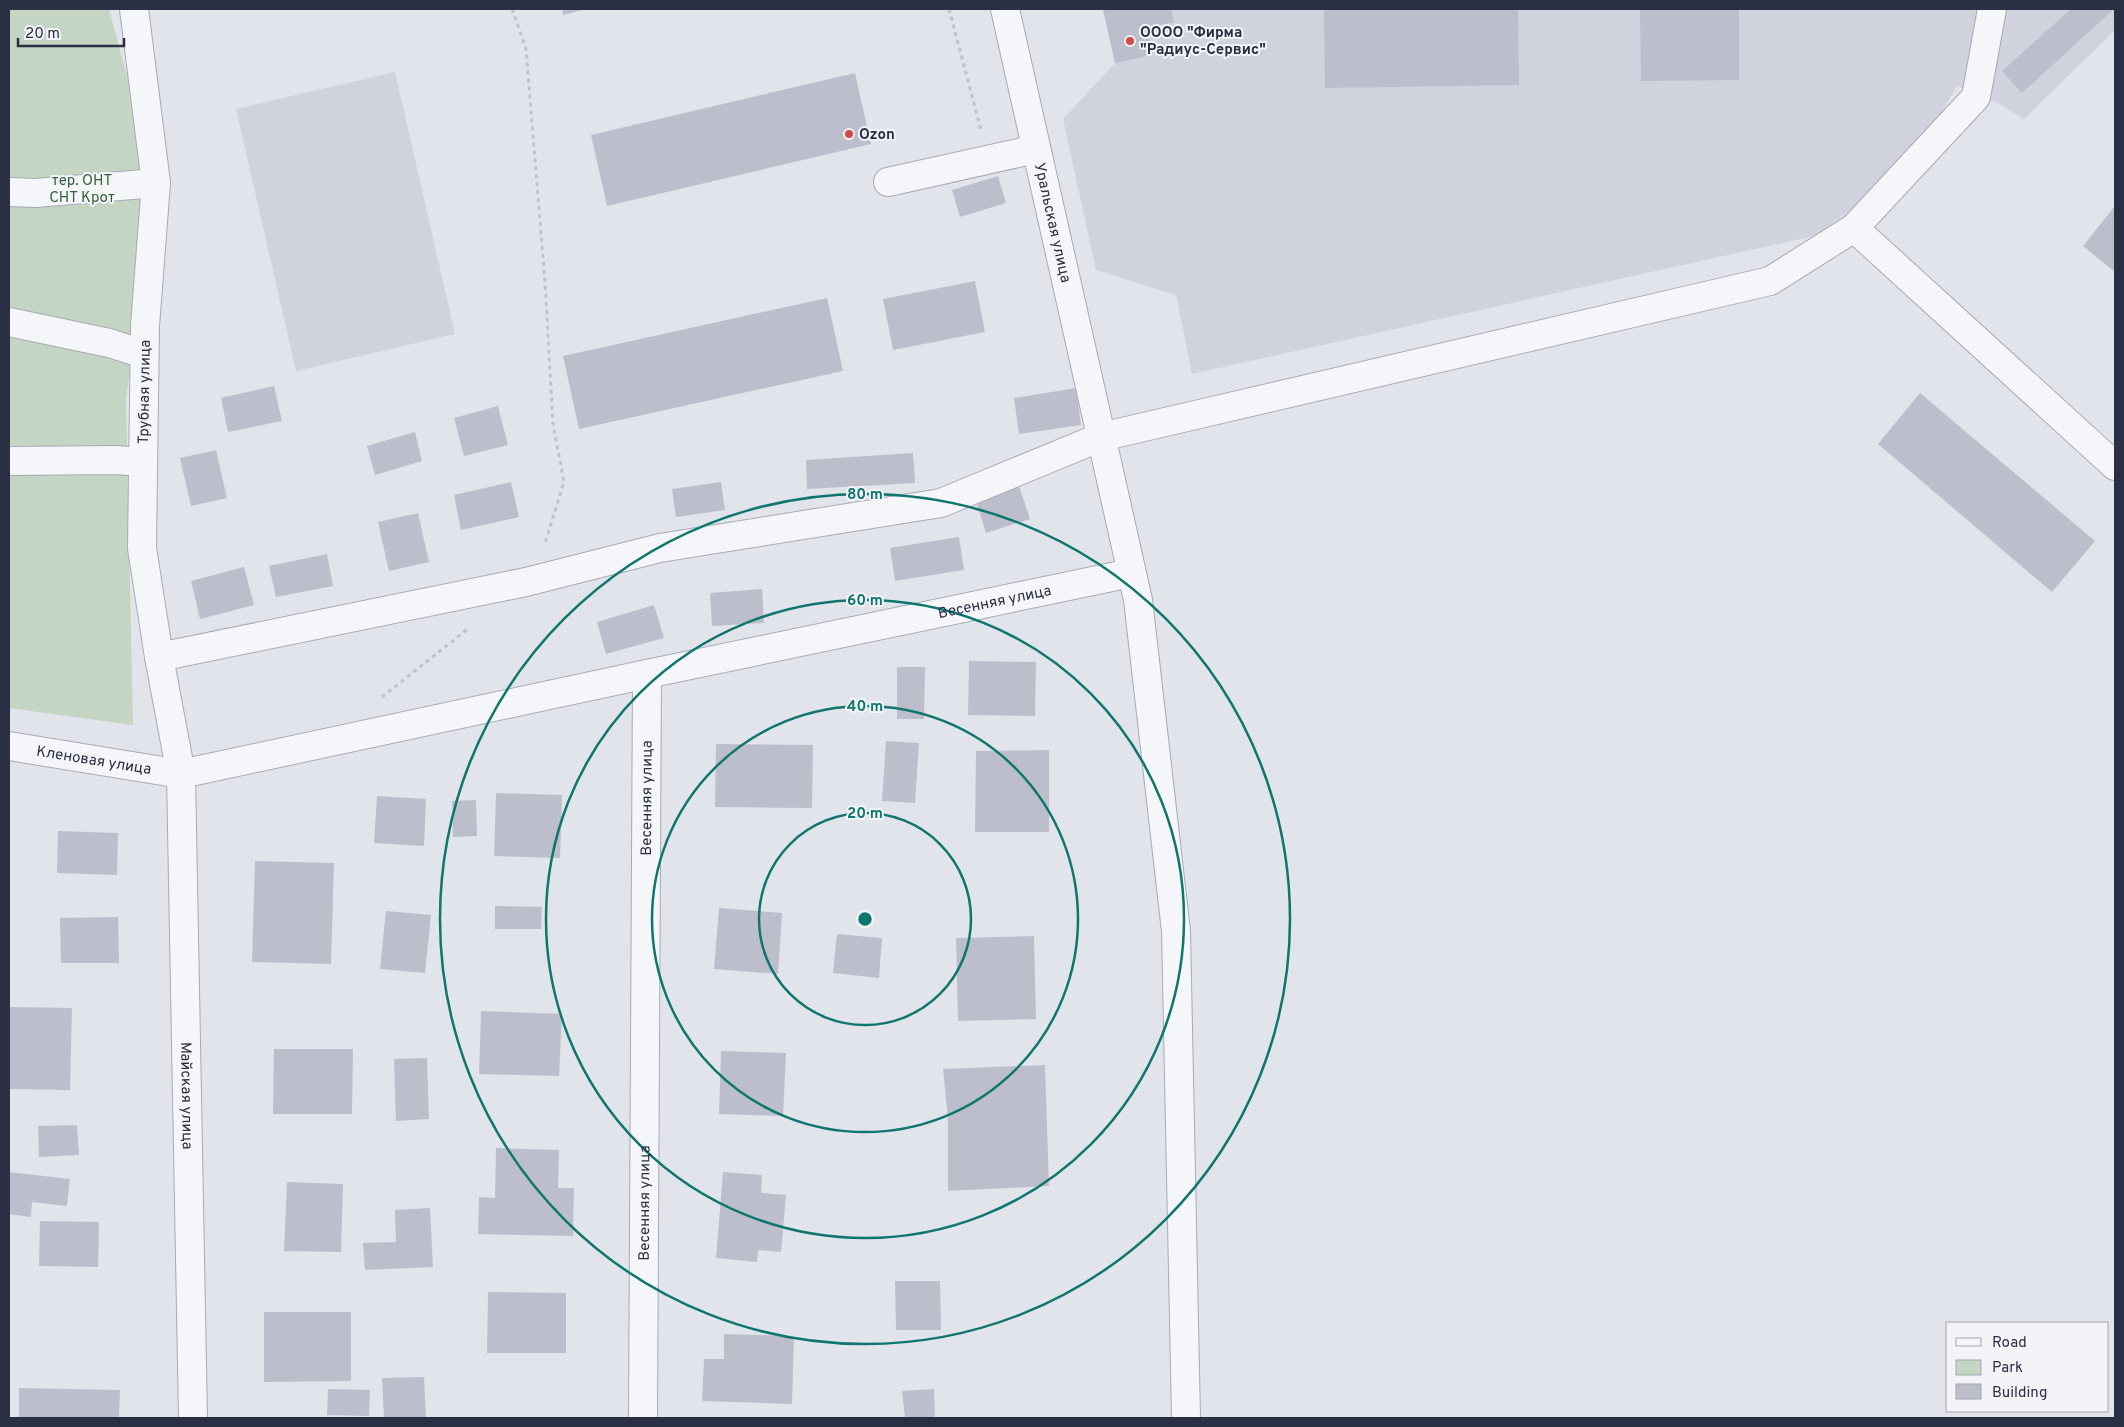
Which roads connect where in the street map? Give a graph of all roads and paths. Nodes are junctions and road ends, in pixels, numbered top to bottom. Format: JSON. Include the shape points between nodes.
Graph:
{"nodes":[{"id":1,"x":134,"y":9,"type":"edge"},
{"id":2,"x":512,"y":9,"type":"edge"},
{"id":3,"x":949,"y":9,"type":"edge"},
{"id":4,"x":1005,"y":9,"type":"edge"},
{"id":5,"x":1992,"y":9,"type":"edge"},
{"id":6,"x":1036,"y":149,"type":"junction"},
{"id":7,"x":988,"y":159,"type":"junction"},
{"id":8,"x":888,"y":182,"type":"dead end"},
{"id":9,"x":156,"y":183,"type":"junction"},
{"id":10,"x":9,"y":192,"type":"edge"},
{"id":11,"x":1854,"y":228,"type":"junction"},
{"id":12,"x":9,"y":322,"type":"edge"},
{"id":13,"x":144,"y":354,"type":"junction"},
{"id":14,"x":1101,"y":437,"type":"junction"},
{"id":15,"x":9,"y":461,"type":"edge"},
{"id":16,"x":143,"y":462,"type":"junction"},
{"id":17,"x":2115,"y":466,"type":"edge"},
{"id":18,"x":1131,"y":573,"type":"junction"},
{"id":19,"x":526,"y":582,"type":"junction"},
{"id":20,"x":474,"y":624,"type":"dead end"},
{"id":21,"x":159,"y":657,"type":"junction"},
{"id":22,"x":647,"y":674,"type":"junction"},
{"id":23,"x":377,"y":701,"type":"dead end"},
{"id":24,"x":9,"y":746,"type":"edge"},
{"id":25,"x":181,"y":774,"type":"junction"},
{"id":26,"x":193,"y":1418,"type":"edge"},
{"id":27,"x":643,"y":1418,"type":"edge"},
{"id":28,"x":1186,"y":1418,"type":"edge"}],
"edges":[{"from":1,"to":9,"type":"street","name":"Трубная улица"},
{"from":2,"to":19,"type":"path","via":[[526,49],[545,282],[552,424],[564,482],[544,547]]},
{"from":3,"to":7,"type":"path"},
{"from":4,"to":6,"type":"street","name":"Уральская улица"},
{"from":5,"to":11,"type":"street","via":[[1976,97]]},
{"from":6,"to":7,"type":"street"},
{"from":6,"to":14,"type":"street","name":"Уральская улица"},
{"from":7,"to":8,"type":"street"},
{"from":9,"to":10,"type":"street","via":[[35,193]]},
{"from":9,"to":13,"type":"street","name":"Трубная улица"},
{"from":11,"to":14,"type":"street","via":[[1770,281]]},
{"from":11,"to":17,"type":"street"},
{"from":12,"to":13,"type":"street","via":[[109,343]]},
{"from":13,"to":16,"type":"street","name":"Трубная улица"},
{"from":14,"to":18,"type":"street","name":"Уральская улица"},
{"from":14,"to":19,"type":"street","via":[[941,504],[660,548]]},
{"from":15,"to":16,"type":"street"},
{"from":16,"to":21,"type":"street","name":"Трубная улица","via":[[142,548]]},
{"from":18,"to":22,"type":"street","name":"Весенняя улица"},
{"from":18,"to":28,"type":"street","name":"Уральская улица","via":[[1138,600],[1176,931]]},
{"from":19,"to":21,"type":"street"},
{"from":20,"to":23,"type":"path"},
{"from":21,"to":25,"type":"street","name":"Трубная улица"},
{"from":22,"to":25,"type":"street"},
{"from":22,"to":27,"type":"street","name":"Весенняя улица"},
{"from":24,"to":25,"type":"street","name":"Кленовая улица"},
{"from":25,"to":26,"type":"street","name":"Майская улица"}]}
